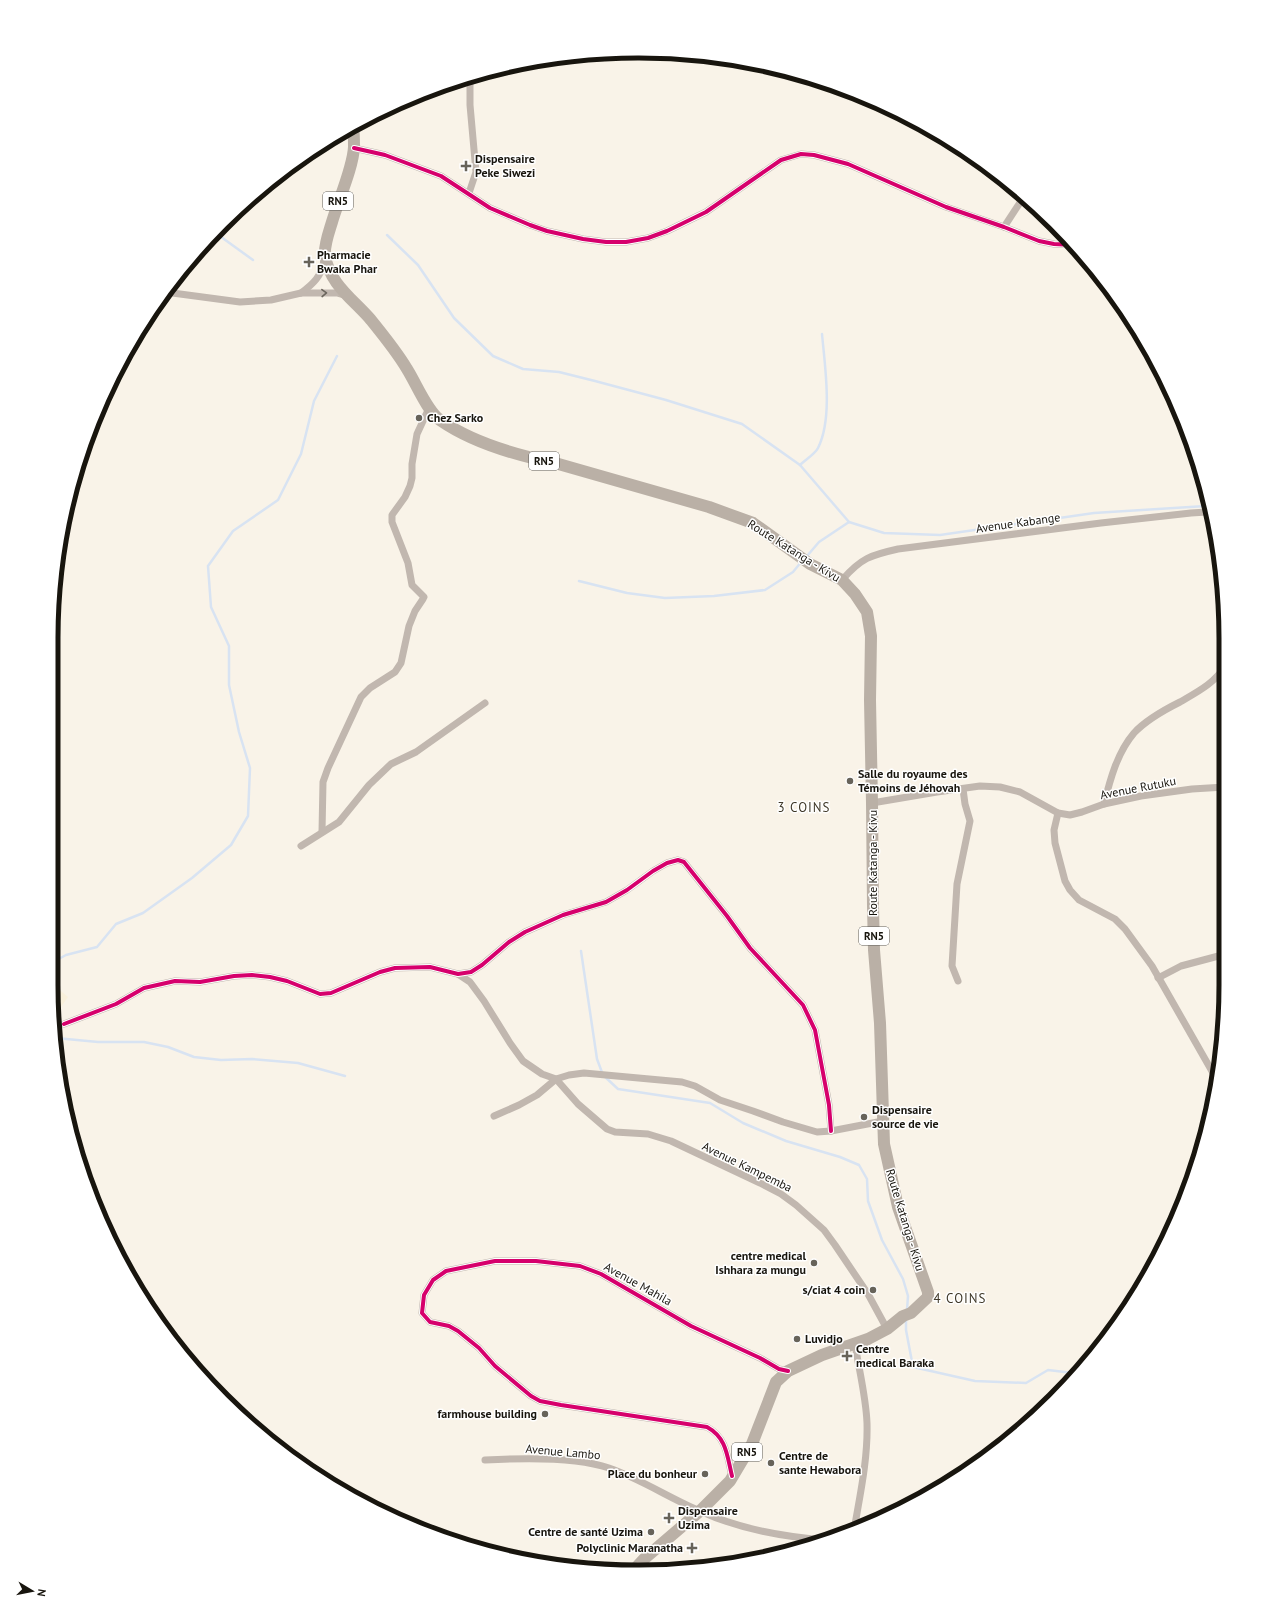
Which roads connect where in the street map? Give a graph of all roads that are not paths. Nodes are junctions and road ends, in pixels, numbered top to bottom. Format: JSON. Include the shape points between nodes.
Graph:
{"nodes":[{"id":1,"x":470,"y":84,"type":"edge"},
{"id":2,"x":353,"y":133,"type":"edge"},
{"id":3,"x":354,"y":148,"type":"junction"},
{"id":4,"x":469,"y":193,"type":"junction"},
{"id":5,"x":1021,"y":202,"type":"edge"},
{"id":6,"x":1004,"y":227,"type":"junction"},
{"id":7,"x":1064,"y":245,"type":"edge"},
{"id":8,"x":325,"y":254,"type":"junction"},
{"id":9,"x":172,"y":293,"type":"edge"},
{"id":10,"x":301,"y":293,"type":"junction"},
{"id":11,"x":347,"y":296,"type":"junction"},
{"id":12,"x":429,"y":408,"type":"junction"},
{"id":13,"x":1205,"y":512,"type":"edge"},
{"id":14,"x":842,"y":580,"type":"junction"},
{"id":15,"x":1219,"y":673,"type":"edge"},
{"id":16,"x":485,"y":703,"type":"dead end"},
{"id":17,"x":1219,"y":788,"type":"edge"},
{"id":18,"x":963,"y":789,"type":"junction"},
{"id":19,"x":872,"y":803,"type":"junction"},
{"id":20,"x":1104,"y":804,"type":"junction"},
{"id":21,"x":1058,"y":813,"type":"junction"},
{"id":22,"x":322,"y":832,"type":"junction"},
{"id":23,"x":301,"y":846,"type":"dead end"},
{"id":24,"x":1219,"y":956,"type":"edge"},
{"id":25,"x":458,"y":974,"type":"junction"},
{"id":26,"x":1158,"y":978,"type":"junction"},
{"id":27,"x":958,"y":981,"type":"dead end"},
{"id":28,"x":64,"y":1024,"type":"dead end"},
{"id":29,"x":1212,"y":1072,"type":"edge"},
{"id":30,"x":556,"y":1079,"type":"junction"},
{"id":31,"x":494,"y":1116,"type":"dead end"},
{"id":32,"x":883,"y":1121,"type":"junction"},
{"id":33,"x":831,"y":1131,"type":"junction"},
{"id":34,"x":887,"y":1329,"type":"junction"},
{"id":35,"x":855,"y":1344,"type":"junction"},
{"id":36,"x":788,"y":1371,"type":"junction"},
{"id":37,"x":486,"y":1460,"type":"dead end"},
{"id":38,"x":732,"y":1476,"type":"junction"},
{"id":39,"x":700,"y":1511,"type":"junction"},
{"id":40,"x":855,"y":1523,"type":"edge"},
{"id":41,"x":809,"y":1539,"type":"edge"},
{"id":42,"x":638,"y":1565,"type":"edge"}],
"edges":[{"from":1,"to":4,"type":"street","via":[[476,172]]},
{"from":2,"to":3,"type":"highway","number":"RN5"},
{"from":3,"to":4,"type":"street","via":[[414,165],[441,176]]},
{"from":3,"to":8,"type":"highway","number":"RN5","via":[[328,234]]},
{"from":4,"to":6,"type":"street","via":[[490,208],[547,231],[583,239],[626,242],[648,238],[688,221],[735,193],[770,166],[801,154],[848,164],[946,207]]},
{"from":5,"to":6,"type":"street"},
{"from":6,"to":7,"type":"street","via":[[1039,241]]},
{"from":8,"to":10,"type":"street","via":[[323,268],[317,279]]},
{"from":8,"to":11,"type":"highway","number":"RN5","via":[[329,270]]},
{"from":9,"to":10,"type":"street","via":[[240,302],[271,300]]},
{"from":10,"to":11,"type":"street","one_way":true,"via":[[337,293]]},
{"from":11,"to":12,"type":"highway","name":"Route Katanga - Kivu","number":"RN5","via":[[393,348]]},
{"from":12,"to":14,"type":"highway","name":"Route Katanga - Kivu","number":"RN5","via":[[451,427],[498,448],[673,496],[753,523],[810,564]]},
{"from":12,"to":22,"type":"street","via":[[417,434],[410,486],[392,515],[392,522],[408,563],[412,585],[424,597],[409,626],[401,663],[395,672],[361,697],[328,768],[323,782]]},
{"from":13,"to":14,"type":"street","name":"Avenue Kabange","via":[[898,549],[875,554],[862,561]]},
{"from":14,"to":19,"type":"highway","name":"Route Katanga - Kivu","number":"RN5","via":[[867,612],[871,636]]},
{"from":15,"to":20,"type":"street","via":[[1211,683],[1166,709],[1133,734],[1118,760]]},
{"from":16,"to":22,"type":"street","via":[[416,752],[391,764],[369,785],[339,822]]},
{"from":17,"to":20,"type":"street","name":"Avenue Rutuku","via":[[1192,789]]},
{"from":18,"to":19,"type":"street","name":"Avenue Rutuku"},
{"from":18,"to":21,"type":"street","name":"Avenue Rutuku","via":[[980,786],[1000,787],[1020,792]]},
{"from":18,"to":27,"type":"street","via":[[970,821],[957,884],[952,966]]},
{"from":19,"to":32,"type":"highway","name":"Route Katanga - Kivu","number":"RN5","via":[[873,913],[881,1031]]},
{"from":20,"to":21,"type":"street","name":"Avenue Rutuku","via":[[1070,815]]},
{"from":21,"to":26,"type":"street","via":[[1054,830],[1055,844],[1070,890],[1079,900],[1115,919],[1136,943]]},
{"from":22,"to":23,"type":"street"},
{"from":24,"to":26,"type":"street","via":[[1181,966]]},
{"from":25,"to":28,"type":"street","via":[[430,967],[395,968],[330,993],[320,994],[287,981],[264,976],[234,976],[200,982],[175,981],[144,988],[116,1004]]},
{"from":25,"to":30,"type":"street","via":[[470,982],[523,1061],[542,1074]]},
{"from":25,"to":33,"type":"street","via":[[476,969],[510,942],[545,922],[606,902],[653,870],[678,860],[684,862],[750,948],[803,1005],[815,1030],[829,1105]]},
{"from":26,"to":29,"type":"street"},
{"from":30,"to":31,"type":"street","via":[[537,1095]]},
{"from":30,"to":33,"type":"street","via":[[569,1074],[595,1074],[682,1082],[720,1100],[782,1122],[817,1132]]},
{"from":30,"to":34,"type":"street","name":"Avenue Kampemba","via":[[578,1104],[607,1129],[614,1132],[648,1134],[671,1141],[782,1194],[824,1230],[868,1294]]},
{"from":32,"to":33,"type":"street"},
{"from":32,"to":34,"type":"highway","name":"Route Katanga - Kivu","number":"RN5","via":[[890,1177],[928,1292],[928,1297]]},
{"from":34,"to":35,"type":"highway","name":"Route Katanga - Kivu","number":"RN5"},
{"from":35,"to":36,"type":"highway","name":"Route Katanga - Kivu","number":"RN5","via":[[822,1355]]},
{"from":35,"to":40,"type":"street","via":[[867,1423],[865,1468]]},
{"from":36,"to":38,"type":"highway","name":"Route Katanga - Kivu","number":"RN5","via":[[776,1382],[752,1444]]},
{"from":36,"to":38,"type":"street","name":"Avenue Mahila","via":[[691,1326],[601,1274],[580,1266],[536,1261],[495,1261],[446,1271],[433,1280],[424,1295],[422,1313],[430,1322],[449,1326],[458,1331],[531,1396],[540,1401],[707,1427],[717,1432],[723,1443]]},
{"from":37,"to":39,"type":"street","name":"Avenue Lambo","via":[[553,1460],[608,1467]]},
{"from":38,"to":39,"type":"highway","name":"Route Katanga - Kivu","number":"RN5"},
{"from":39,"to":41,"type":"street","name":"Avenue Lambo","via":[[762,1531]]},
{"from":39,"to":42,"type":"highway","name":"Route Katanga - Kivu","number":"RN5"}]}
